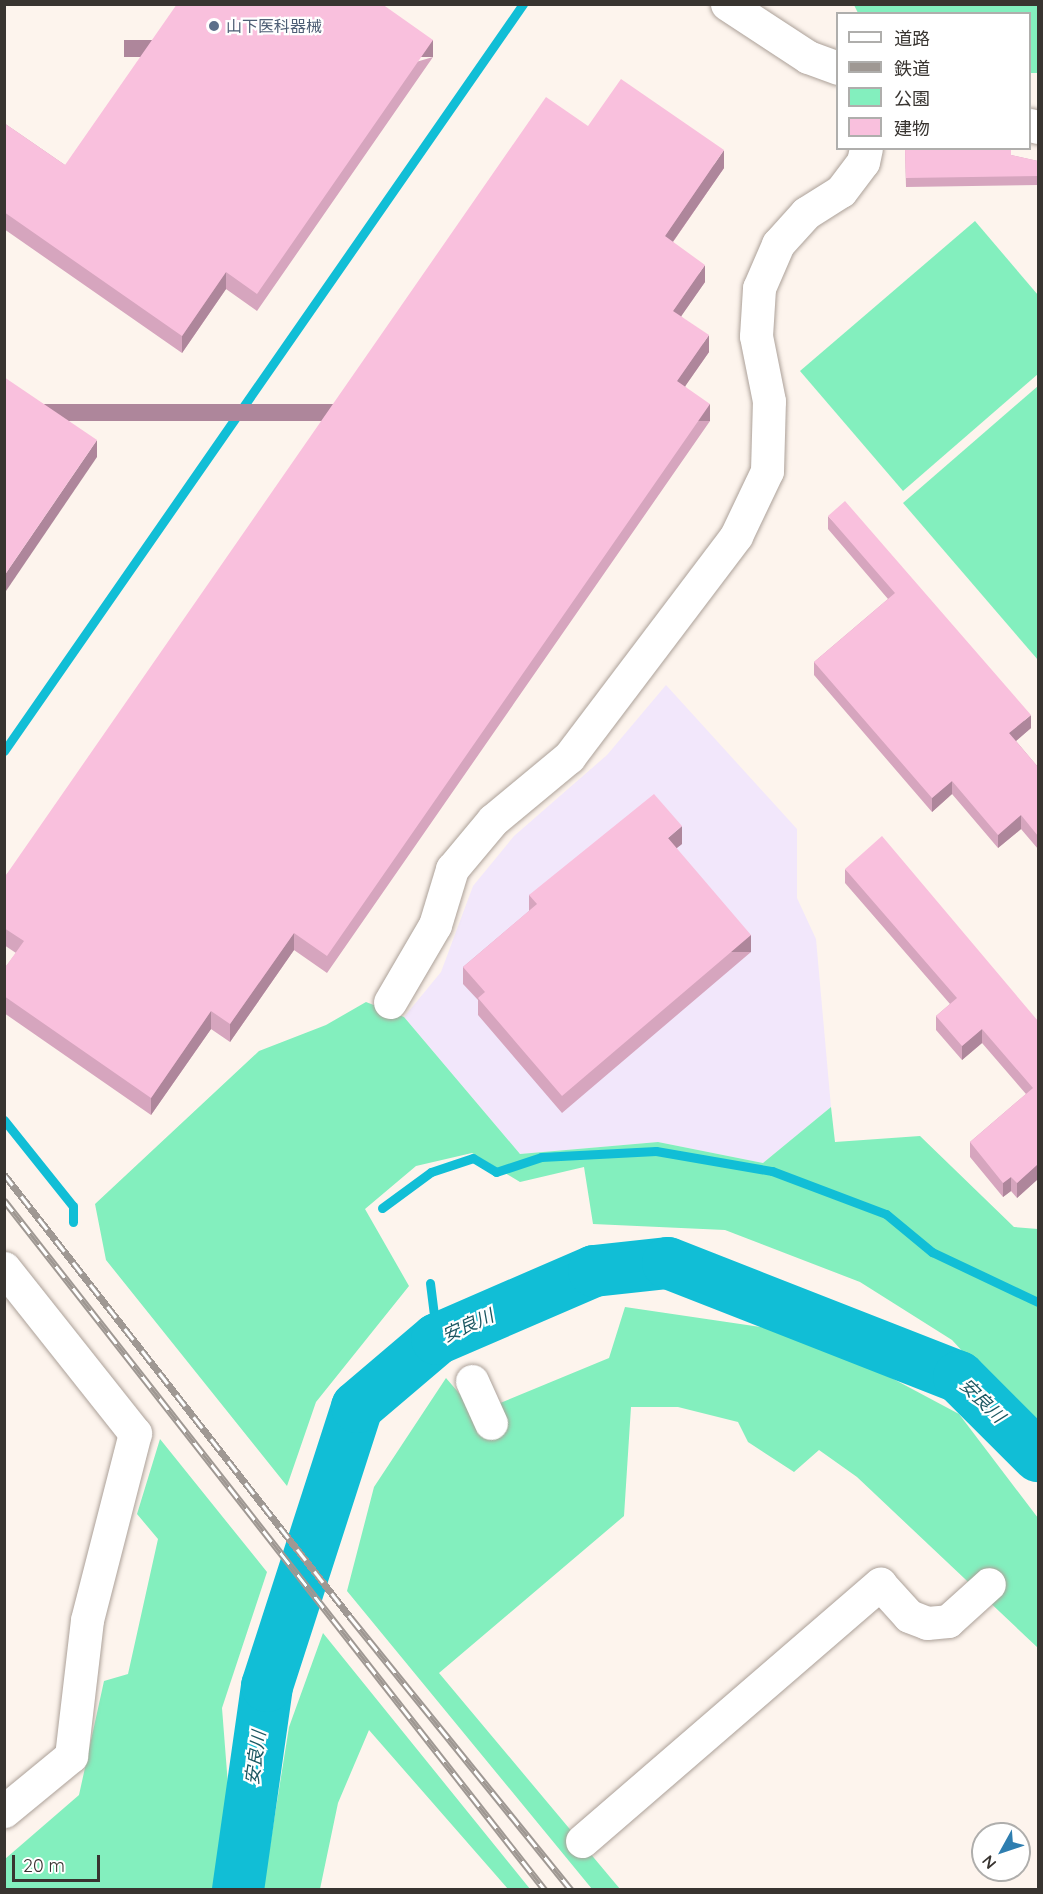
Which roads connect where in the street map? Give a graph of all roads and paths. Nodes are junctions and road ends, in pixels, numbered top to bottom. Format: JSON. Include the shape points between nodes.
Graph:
{"nodes":[{"id":1,"x":727,"y":4,"type":"edge"},
{"id":2,"x":836,"y":68,"type":"edge"},
{"id":3,"x":866,"y":150,"type":"edge"},
{"id":4,"x":390,"y":1002,"type":"dead end"},
{"id":5,"x":4,"y":1268,"type":"edge"},
{"id":6,"x":472,"y":1381,"type":"dead end"},
{"id":7,"x":491,"y":1423,"type":"dead end"},
{"id":8,"x":989,"y":1584,"type":"dead end"},
{"id":9,"x":4,"y":1811,"type":"edge"},
{"id":10,"x":582,"y":1841,"type":"dead end"}],
"edges":[{"from":1,"to":2,"type":"street","via":[[808,57]]},
{"from":3,"to":4,"type":"street","via":[[863,162],[840,191],[806,213],[778,244],[759,288],[756,336],[769,401],[767,471],[736,536],[569,757],[493,819],[452,869],[435,925]]},
{"from":5,"to":9,"type":"street","via":[[135,1433],[87,1620],[71,1756]]},
{"from":6,"to":7,"type":"street"},
{"from":8,"to":10,"type":"street","via":[[948,1621],[927,1623],[909,1616],[880,1584]]}]}
